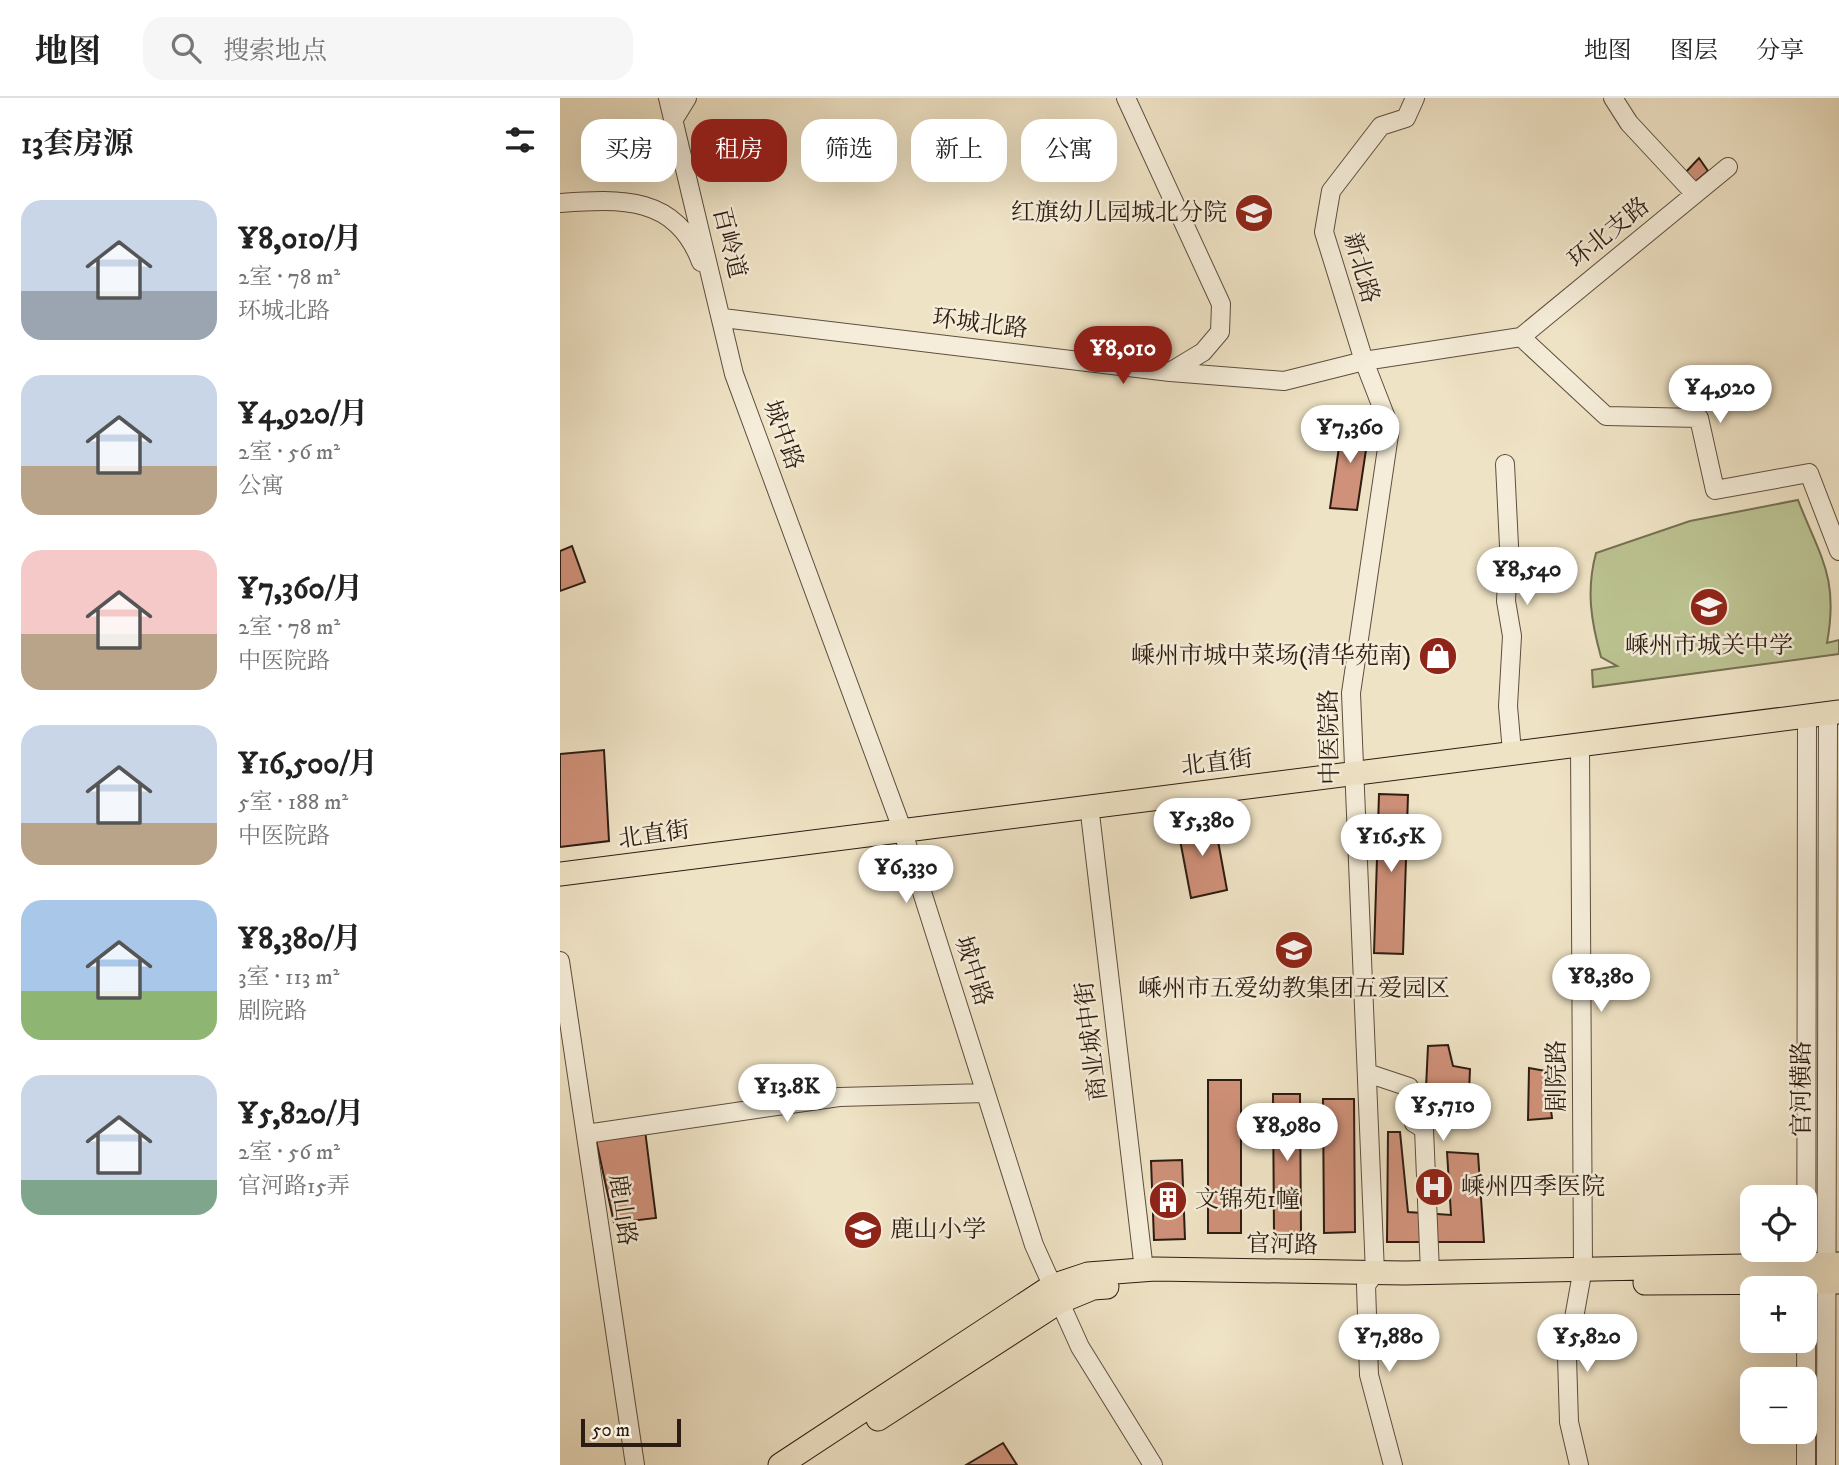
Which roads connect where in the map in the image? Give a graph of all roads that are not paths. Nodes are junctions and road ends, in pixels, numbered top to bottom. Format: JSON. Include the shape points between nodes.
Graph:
{"nodes":[{"id":1,"x":668,"y":98,"type":"edge"},
{"id":2,"x":687,"y":98,"type":"edge"},
{"id":3,"x":1126,"y":98,"type":"edge"},
{"id":4,"x":1415,"y":98,"type":"edge"},
{"id":5,"x":1614,"y":98,"type":"edge"},
{"id":6,"x":674,"y":119,"type":"joint"},
{"id":7,"x":677,"y":131,"type":"edge"},
{"id":8,"x":1728,"y":166,"type":"dead end"},
{"id":9,"x":1695,"y":194,"type":"junction"},
{"id":10,"x":560,"y":203,"type":"edge"},
{"id":11,"x":723,"y":318,"type":"junction"},
{"id":12,"x":1521,"y":337,"type":"junction"},
{"id":13,"x":1364,"y":361,"type":"junction"},
{"id":14,"x":1170,"y":372,"type":"junction"},
{"id":15,"x":1504,"y":464,"type":"dead end"},
{"id":16,"x":1839,"y":551,"type":"edge"},
{"id":17,"x":1825,"y":714,"type":"edge"},
{"id":18,"x":1580,"y":744,"type":"junction"},
{"id":19,"x":1512,"y":752,"type":"junction"},
{"id":20,"x":1354,"y":772,"type":"junction"},
{"id":21,"x":1089,"y":805,"type":"junction"},
{"id":22,"x":1833,"y":807,"type":"edge"},
{"id":23,"x":902,"y":829,"type":"junction"},
{"id":24,"x":560,"y":874,"type":"edge"},
{"id":25,"x":560,"y":961,"type":"edge"},
{"id":26,"x":1367,"y":1073,"type":"junction"},
{"id":27,"x":986,"y":1093,"type":"junction"},
{"id":28,"x":586,"y":1134,"type":"junction"},
{"id":29,"x":1144,"y":1270,"type":"junction"},
{"id":30,"x":1430,"y":1272,"type":"junction"},
{"id":31,"x":1824,"y":1273,"type":"edge"},
{"id":32,"x":1582,"y":1276,"type":"junction"},
{"id":33,"x":1371,"y":1279,"type":"junction"},
{"id":34,"x":1055,"y":1294,"type":"junction"},
{"id":35,"x":635,"y":1465,"type":"edge"},
{"id":36,"x":780,"y":1465,"type":"edge"},
{"id":37,"x":808,"y":1465,"type":"edge"},
{"id":38,"x":1153,"y":1465,"type":"edge"},
{"id":39,"x":1393,"y":1465,"type":"edge"},
{"id":40,"x":1579,"y":1465,"type":"edge"},
{"id":41,"x":1806,"y":1465,"type":"edge"},
{"id":42,"x":1826,"y":1465,"type":"edge"}],
"edges":[{"from":1,"to":6,"type":"street","name":"百岭道"},
{"from":2,"to":6,"type":"street"},
{"from":3,"to":14,"type":"street","via":[[1221,304],[1220,332],[1203,352]]},
{"from":4,"to":13,"type":"street","name":"新北路","via":[[1406,118],[1381,126],[1331,191],[1324,232]]},
{"from":5,"to":9,"type":"street","via":[[1629,123]]},
{"from":7,"to":11,"type":"street","name":"百岭道"},
{"from":8,"to":9,"type":"street","name":"环北支路"},
{"from":9,"to":12,"type":"street","name":"环北支路"},
{"from":10,"to":11,"type":"street","via":[[643,203],[672,219],[695,245]]},
{"from":11,"to":14,"type":"street","name":"环城北路"},
{"from":11,"to":23,"type":"street","name":"城中路","via":[[734,374]]},
{"from":12,"to":13,"type":"street","name":"环城北路"},
{"from":12,"to":16,"type":"street","via":[[1606,416],[1699,418],[1715,490],[1810,473]]},
{"from":13,"to":14,"type":"street","name":"环城北路","via":[[1284,381]]},
{"from":13,"to":20,"type":"street","name":"中医院路","via":[[1390,428],[1351,693]]},
{"from":15,"to":19,"type":"street"},
{"from":17,"to":18,"type":"main road","name":"北直街"},
{"from":17,"to":22,"type":"street","name":"官河横路"},
{"from":17,"to":31,"type":"street","name":"官河横路"},
{"from":18,"to":19,"type":"main road","name":"北直街"},
{"from":18,"to":32,"type":"street","name":"剧院路"},
{"from":19,"to":20,"type":"main road","name":"北直街"},
{"from":20,"to":21,"type":"main road","name":"北直街"},
{"from":20,"to":26,"type":"street","name":"中医院路"},
{"from":21,"to":23,"type":"main road","name":"北直街"},
{"from":21,"to":29,"type":"street","name":"商业城中街"},
{"from":22,"to":31,"type":"street","name":"官河横路"},
{"from":23,"to":24,"type":"main road","name":"北直街"},
{"from":23,"to":27,"type":"street","name":"城中路"},
{"from":25,"to":28,"type":"street","name":"鹿山路"},
{"from":26,"to":30,"type":"street","via":[[1409,1087],[1414,1123],[1424,1129]]},
{"from":26,"to":33,"type":"street","name":"中医院路"},
{"from":27,"to":28,"type":"street","via":[[839,1097]]},
{"from":27,"to":34,"type":"street","name":"城中路","via":[[1034,1245]]},
{"from":28,"to":35,"type":"street","name":"鹿山路"},
{"from":29,"to":33,"type":"main road","name":"官河路"},
{"from":29,"to":34,"type":"main road","name":"官河路","via":[[1088,1274]]},
{"from":30,"to":32,"type":"main road","name":"官河路"},
{"from":30,"to":33,"type":"main road","name":"官河路"},
{"from":31,"to":32,"type":"main road","name":"官河路"},
{"from":31,"to":41,"type":"street","name":"官河横路"},
{"from":31,"to":42,"type":"street","name":"官河横路"},
{"from":32,"to":33,"type":"main road","name":"官河路"},
{"from":32,"to":40,"type":"street","name":"剧院路","via":[[1567,1357],[1569,1422]]},
{"from":33,"to":34,"type":"main road","name":"官河路","via":[[1155,1282]]},
{"from":33,"to":39,"type":"street","name":"中医院路","via":[[1369,1375]]},
{"from":34,"to":36,"type":"main road","name":"官河路"},
{"from":34,"to":37,"type":"main road","name":"官河路"},
{"from":34,"to":38,"type":"street","name":"城中路","via":[[1080,1347]]}]}
